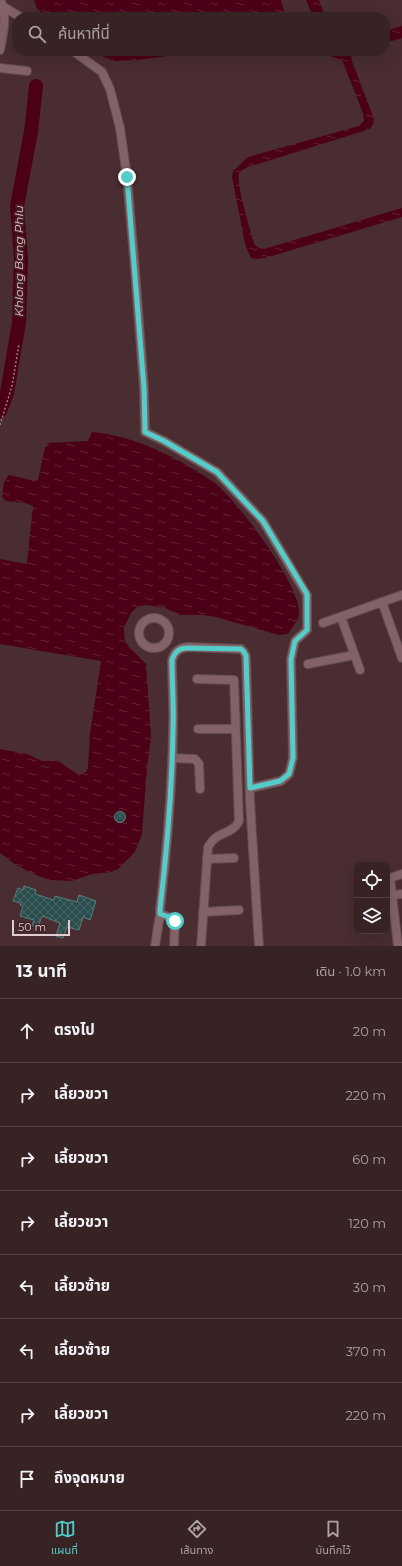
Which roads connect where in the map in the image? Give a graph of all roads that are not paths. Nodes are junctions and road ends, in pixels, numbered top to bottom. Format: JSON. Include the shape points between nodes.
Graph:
{"nodes":[{"id":1,"x":2,"y":3,"type":"edge"},
{"id":2,"x":14,"y":12,"type":"edge"},
{"id":3,"x":0,"y":50,"type":"edge"},
{"id":4,"x":80,"y":56,"type":"edge"},
{"id":5,"x":0,"y":68,"type":"edge"},
{"id":6,"x":27,"y":71,"type":"dead end"},
{"id":7,"x":402,"y":594,"type":"edge"},
{"id":8,"x":382,"y":602,"type":"junction"},
{"id":9,"x":341,"y":617,"type":"junction"},
{"id":10,"x":323,"y":623,"type":"dead end"},
{"id":11,"x":166,"y":642,"type":"dead end"},
{"id":12,"x":178,"y":650,"type":"junction"},
{"id":13,"x":354,"y":655,"type":"junction"},
{"id":14,"x":402,"y":658,"type":"edge"},
{"id":15,"x":308,"y":664,"type":"dead end"},
{"id":16,"x":360,"y":670,"type":"dead end"},
{"id":17,"x":197,"y":680,"type":"dead end"},
{"id":18,"x":198,"y":729,"type":"dead end"},
{"id":19,"x":235,"y":729,"type":"junction"},
{"id":20,"x":172,"y":758,"type":"junction"},
{"id":21,"x":250,"y":788,"type":"junction"},
{"id":22,"x":200,"y":789,"type":"dead end"},
{"id":23,"x":234,"y":858,"type":"dead end"},
{"id":24,"x":206,"y":859,"type":"junction"},
{"id":25,"x":402,"y":874,"type":"edge"},
{"id":26,"x":402,"y":894,"type":"edge"},
{"id":27,"x":392,"y":895,"type":"junction"},
{"id":28,"x":239,"y":910,"type":"dead end"},
{"id":29,"x":203,"y":912,"type":"junction"},
{"id":30,"x":160,"y":914,"type":"junction"},
{"id":31,"x":155,"y":946,"type":"edge"},
{"id":32,"x":174,"y":946,"type":"edge"},
{"id":33,"x":201,"y":946,"type":"edge"},
{"id":34,"x":258,"y":946,"type":"edge"},
{"id":35,"x":398,"y":946,"type":"edge"}],
"edges":[{"from":1,"to":2,"type":"street"},
{"from":1,"to":3,"type":"street","via":[[4,32]]},
{"from":4,"to":21,"type":"street","via":[[102,72],[110,89],[120,128],[134,258],[145,432],[217,472],[263,521],[307,594],[307,630],[295,641],[291,659],[293,758],[289,774],[280,781]]},
{"from":5,"to":6,"type":"street"},
{"from":7,"to":8,"type":"street"},
{"from":8,"to":9,"type":"street"},
{"from":8,"to":14,"type":"street"},
{"from":9,"to":10,"type":"street"},
{"from":9,"to":13,"type":"street"},
{"from":11,"to":12,"type":"street"},
{"from":12,"to":20,"type":"street","via":[[172,660]]},
{"from":12,"to":21,"type":"street","via":[[241,649],[244,652]]},
{"from":13,"to":15,"type":"street"},
{"from":13,"to":16,"type":"street"},
{"from":17,"to":19,"type":"street","via":[[234,680]]},
{"from":18,"to":19,"type":"street"},
{"from":19,"to":24,"type":"street","via":[[239,821],[233,829],[212,841]]},
{"from":20,"to":22,"type":"street","via":[[197,761]]},
{"from":20,"to":30,"type":"street"},
{"from":21,"to":34,"type":"street"},
{"from":23,"to":24,"type":"street"},
{"from":24,"to":29,"type":"street"},
{"from":25,"to":27,"type":"street","via":[[390,878]]},
{"from":26,"to":27,"type":"street"},
{"from":27,"to":35,"type":"street"},
{"from":28,"to":29,"type":"street"},
{"from":29,"to":33,"type":"street"},
{"from":30,"to":31,"type":"street"},
{"from":30,"to":32,"type":"street","via":[[175,921]]}]}
